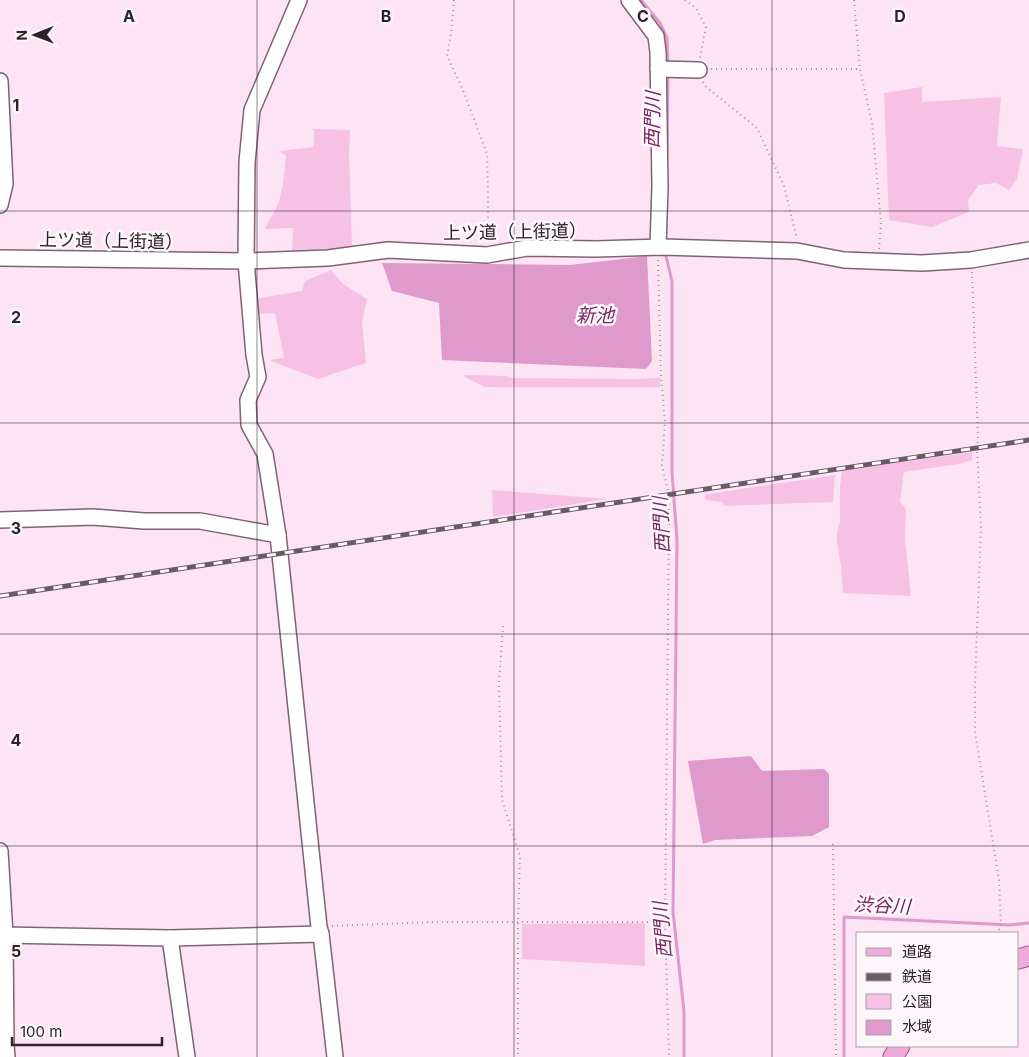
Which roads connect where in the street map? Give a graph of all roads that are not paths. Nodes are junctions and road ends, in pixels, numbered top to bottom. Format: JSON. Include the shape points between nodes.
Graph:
{"nodes":[{"id":1,"x":299,"y":0,"type":"edge"},
{"id":2,"x":629,"y":0,"type":"edge"},
{"id":3,"x":664,"y":69,"type":"junction"},
{"id":4,"x":699,"y":70,"type":"road end"},
{"id":5,"x":0,"y":81,"type":"edge"},
{"id":6,"x":0,"y":205,"type":"edge"},
{"id":7,"x":663,"y":247,"type":"junction"},
{"id":8,"x":1029,"y":250,"type":"edge"},
{"id":9,"x":0,"y":258,"type":"edge"},
{"id":10,"x":246,"y":261,"type":"junction"},
{"id":11,"x":0,"y":520,"type":"edge"},
{"id":12,"x":278,"y":535,"type":"junction"},
{"id":13,"x":0,"y":850,"type":"edge"},
{"id":14,"x":320,"y":931,"type":"junction"},
{"id":15,"x":3,"y":935,"type":"edge"},
{"id":16,"x":170,"y":938,"type":"junction"},
{"id":17,"x":7,"y":1057,"type":"edge"},
{"id":18,"x":187,"y":1057,"type":"edge"},
{"id":19,"x":335,"y":1057,"type":"edge"}],
"edges":[{"from":1,"to":10,"type":"street","via":[[252,110],[247,162]]},
{"from":2,"to":3,"type":"street","via":[[656,36]]},
{"from":3,"to":4,"type":"street"},
{"from":3,"to":7,"type":"street","via":[[660,187]]},
{"from":5,"to":6,"type":"street","via":[[5,184]]},
{"from":7,"to":8,"type":"street","name":"上ツ道（上街道）","via":[[797,251],[844,260],[922,263],[971,260]]},
{"from":7,"to":10,"type":"street","name":"上ツ道（上街道）","via":[[527,248],[487,255],[388,250],[328,258]]},
{"from":9,"to":10,"type":"street","name":"上ツ道（上街道）"},
{"from":10,"to":12,"type":"street","via":[[258,377],[248,400],[249,425],[265,454]]},
{"from":11,"to":12,"type":"street","via":[[93,517],[200,521]]},
{"from":12,"to":14,"type":"street"},
{"from":13,"to":15,"type":"street"},
{"from":14,"to":16,"type":"street"},
{"from":14,"to":19,"type":"street"},
{"from":15,"to":16,"type":"street"},
{"from":15,"to":17,"type":"street"},
{"from":16,"to":18,"type":"street"}]}
